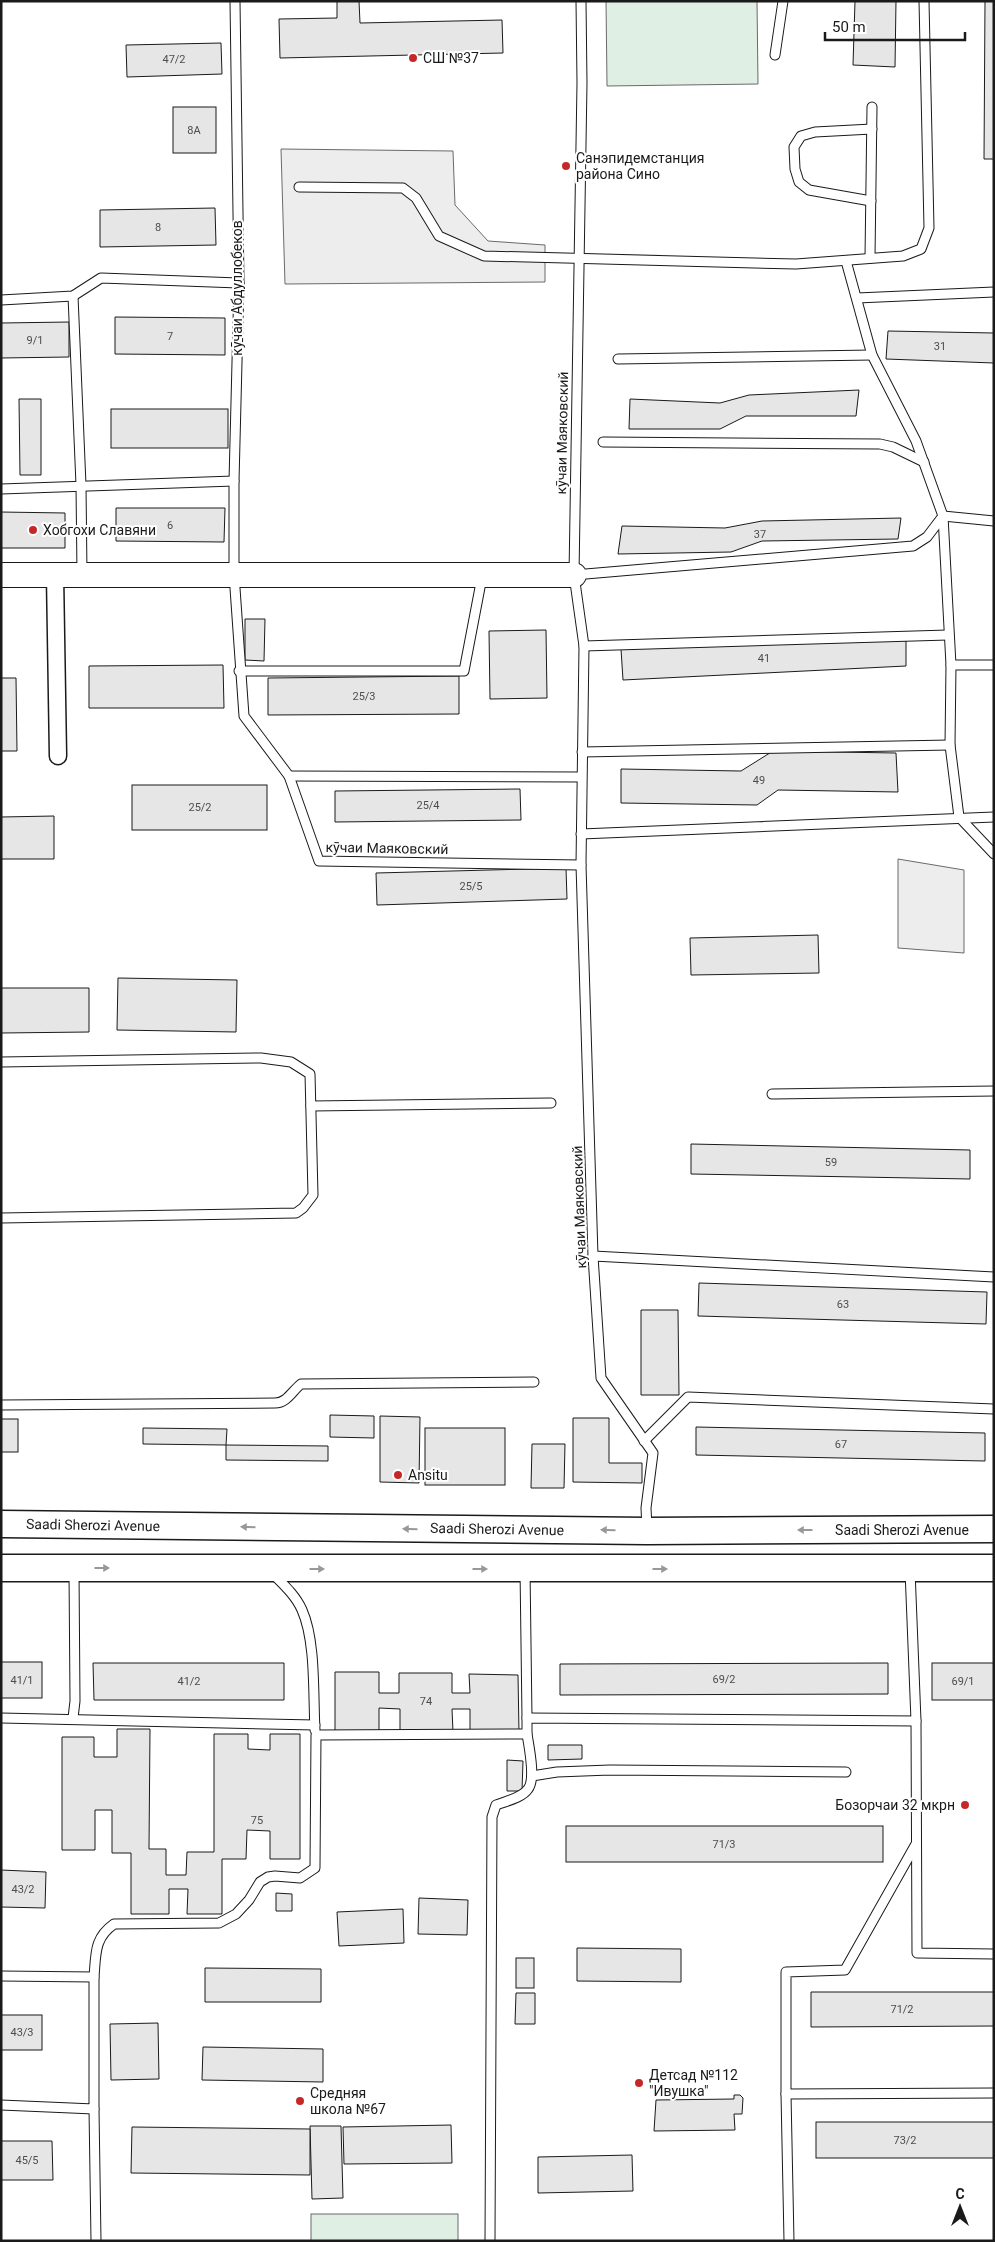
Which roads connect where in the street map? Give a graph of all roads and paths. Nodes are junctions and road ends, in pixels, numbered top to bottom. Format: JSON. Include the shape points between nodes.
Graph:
{"nodes":[{"id":1,"x":234,"y":1,"type":"edge"},
{"id":2,"x":581,"y":1,"type":"edge"},
{"id":3,"x":783,"y":1,"type":"edge"},
{"id":4,"x":924,"y":1,"type":"edge"},
{"id":5,"x":775,"y":55,"type":"dead end"},
{"id":6,"x":872,"y":107,"type":"dead end"},
{"id":7,"x":872,"y":129,"type":"junction"},
{"id":8,"x":299,"y":187,"type":"dead end"},
{"id":9,"x":871,"y":201,"type":"junction"},
{"id":10,"x":870,"y":258,"type":"junction"},
{"id":11,"x":577,"y":259,"type":"junction"},
{"id":12,"x":846,"y":261,"type":"junction"},
{"id":13,"x":238,"y":282,"type":"junction"},
{"id":14,"x":994,"y":292,"type":"edge"},
{"id":15,"x":72,"y":296,"type":"junction"},
{"id":16,"x":856,"y":298,"type":"junction"},
{"id":17,"x":1,"y":300,"type":"edge"},
{"id":18,"x":872,"y":355,"type":"junction"},
{"id":19,"x":618,"y":359,"type":"dead end"},
{"id":20,"x":603,"y":442,"type":"dead end"},
{"id":21,"x":924,"y":462,"type":"junction"},
{"id":22,"x":234,"y":481,"type":"junction"},
{"id":23,"x":81,"y":486,"type":"junction"},
{"id":24,"x":1,"y":489,"type":"edge"},
{"id":25,"x":943,"y":516,"type":"junction"},
{"id":26,"x":994,"y":521,"type":"edge"},
{"id":27,"x":82,"y":574,"type":"junction"},
{"id":28,"x":234,"y":574,"type":"junction"},
{"id":29,"x":483,"y":574,"type":"junction"},
{"id":30,"x":1,"y":575,"type":"edge"},
{"id":31,"x":56,"y":575,"type":"junction"},
{"id":32,"x":574,"y":575,"type":"junction"},
{"id":33,"x":948,"y":635,"type":"junction"},
{"id":34,"x":584,"y":646,"type":"junction"},
{"id":35,"x":994,"y":665,"type":"edge"},
{"id":36,"x":951,"y":666,"type":"junction"},
{"id":37,"x":240,"y":671,"type":"junction"},
{"id":38,"x":950,"y":745,"type":"junction"},
{"id":39,"x":582,"y":752,"type":"junction"},
{"id":40,"x":58,"y":756,"type":"dead end"},
{"id":41,"x":288,"y":776,"type":"junction"},
{"id":42,"x":581,"y":777,"type":"junction"},
{"id":43,"x":959,"y":817,"type":"junction"},
{"id":44,"x":994,"y":817,"type":"edge"},
{"id":45,"x":582,"y":834,"type":"junction"},
{"id":46,"x":994,"y":854,"type":"edge"},
{"id":47,"x":582,"y":865,"type":"junction"},
{"id":48,"x":1,"y":1062,"type":"edge"},
{"id":49,"x":994,"y":1091,"type":"edge"},
{"id":50,"x":772,"y":1094,"type":"dead end"},
{"id":51,"x":551,"y":1103,"type":"dead end"},
{"id":52,"x":310,"y":1106,"type":"junction"},
{"id":53,"x":1,"y":1218,"type":"edge"},
{"id":54,"x":593,"y":1256,"type":"junction"},
{"id":55,"x":994,"y":1277,"type":"edge"},
{"id":56,"x":534,"y":1382,"type":"dead end"},
{"id":57,"x":1,"y":1405,"type":"edge"},
{"id":58,"x":994,"y":1410,"type":"edge"},
{"id":59,"x":644,"y":1441,"type":"junction"},
{"id":60,"x":1,"y":1524,"type":"edge"},
{"id":61,"x":994,"y":1529,"type":"edge"},
{"id":62,"x":647,"y":1531,"type":"junction"},
{"id":63,"x":1,"y":1568,"type":"edge"},
{"id":64,"x":74,"y":1568,"type":"junction"},
{"id":65,"x":267,"y":1568,"type":"junction"},
{"id":66,"x":525,"y":1569,"type":"junction"},
{"id":67,"x":910,"y":1569,"type":"junction"},
{"id":68,"x":986,"y":1571,"type":"edge"},
{"id":69,"x":1,"y":1718,"type":"edge"},
{"id":70,"x":73,"y":1718,"type":"junction"},
{"id":71,"x":527,"y":1718,"type":"junction"},
{"id":72,"x":916,"y":1720,"type":"junction"},
{"id":73,"x":316,"y":1730,"type":"junction"},
{"id":74,"x":527,"y":1734,"type":"junction"},
{"id":75,"x":846,"y":1772,"type":"dead end"},
{"id":76,"x":532,"y":1776,"type":"junction"},
{"id":77,"x":916,"y":1844,"type":"junction"},
{"id":78,"x":994,"y":1954,"type":"edge"},
{"id":79,"x":1,"y":1976,"type":"edge"},
{"id":80,"x":94,"y":1977,"type":"junction"},
{"id":81,"x":994,"y":2093,"type":"edge"},
{"id":82,"x":786,"y":2094,"type":"junction"},
{"id":83,"x":1,"y":2105,"type":"edge"},
{"id":84,"x":94,"y":2109,"type":"junction"},
{"id":85,"x":96,"y":2241,"type":"edge"},
{"id":86,"x":490,"y":2241,"type":"edge"},
{"id":87,"x":789,"y":2241,"type":"edge"}],
"edges":[{"from":1,"to":13,"type":"lane","name":"кӯчаи Абдуллобеков"},
{"from":2,"to":11,"type":"lane","name":"кӯчаи Маяковский"},
{"from":3,"to":5,"type":"lane"},
{"from":4,"to":10,"type":"lane","via":[[930,228],[922,249],[903,256]]},
{"from":6,"to":7,"type":"lane"},
{"from":7,"to":9,"type":"lane"},
{"from":7,"to":9,"type":"lane","via":[[815,132],[801,136],[794,147],[799,182],[809,190]]},
{"from":8,"to":11,"type":"lane","via":[[403,188],[416,198],[439,236],[484,256]]},
{"from":9,"to":10,"type":"lane"},
{"from":10,"to":12,"type":"lane"},
{"from":11,"to":12,"type":"lane","via":[[796,264]]},
{"from":11,"to":32,"type":"lane","name":"кӯчаи Маяковский"},
{"from":12,"to":16,"type":"lane"},
{"from":13,"to":15,"type":"lane","via":[[101,278]]},
{"from":13,"to":22,"type":"lane","name":"кӯчаи Абдуллобеков"},
{"from":14,"to":16,"type":"lane"},
{"from":15,"to":17,"type":"lane"},
{"from":15,"to":23,"type":"lane"},
{"from":16,"to":18,"type":"lane"},
{"from":18,"to":19,"type":"lane"},
{"from":18,"to":21,"type":"lane"},
{"from":20,"to":21,"type":"lane","via":[[880,444]]},
{"from":21,"to":25,"type":"lane"},
{"from":22,"to":23,"type":"lane"},
{"from":22,"to":28,"type":"lane","name":"кӯчаи Абдуллобеков"},
{"from":23,"to":24,"type":"lane"},
{"from":23,"to":27,"type":"lane"},
{"from":25,"to":26,"type":"lane"},
{"from":25,"to":32,"type":"lane","via":[[927,537],[913,546]]},
{"from":25,"to":33,"type":"lane"},
{"from":27,"to":28,"type":"street"},
{"from":27,"to":31,"type":"street"},
{"from":28,"to":29,"type":"street"},
{"from":28,"to":37,"type":"lane","name":"кӯчаи Маяковский"},
{"from":29,"to":32,"type":"street"},
{"from":29,"to":37,"type":"lane","via":[[464,671]]},
{"from":30,"to":31,"type":"street"},
{"from":31,"to":40,"type":"street"},
{"from":32,"to":34,"type":"lane","name":"кӯчаи Маяковский"},
{"from":33,"to":34,"type":"lane"},
{"from":33,"to":36,"type":"lane"},
{"from":34,"to":39,"type":"lane","name":"кӯчаи Маяковский"},
{"from":35,"to":36,"type":"lane"},
{"from":36,"to":38,"type":"lane"},
{"from":37,"to":41,"type":"lane","name":"кӯчаи Маяковский","via":[[244,716]]},
{"from":38,"to":39,"type":"lane"},
{"from":38,"to":43,"type":"lane"},
{"from":39,"to":42,"type":"lane","name":"кӯчаи Маяковский"},
{"from":41,"to":42,"type":"lane"},
{"from":41,"to":47,"type":"lane","name":"кӯчаи Маяковский","via":[[319,861]]},
{"from":42,"to":45,"type":"lane","name":"кӯчаи Маяковский"},
{"from":43,"to":44,"type":"lane"},
{"from":43,"to":45,"type":"lane"},
{"from":43,"to":46,"type":"lane"},
{"from":45,"to":47,"type":"lane","name":"кӯчаи Маяковский"},
{"from":47,"to":54,"type":"lane","name":"кӯчаи Маяковский"},
{"from":48,"to":52,"type":"lane","via":[[261,1058],[292,1062],[310,1074]]},
{"from":49,"to":50,"type":"lane"},
{"from":51,"to":52,"type":"lane"},
{"from":52,"to":53,"type":"lane","via":[[313,1195],[296,1213]]},
{"from":54,"to":55,"type":"lane"},
{"from":54,"to":59,"type":"lane","name":"кӯчаи Маяковский","via":[[601,1378]]},
{"from":56,"to":57,"type":"lane","via":[[300,1384],[281,1403]]},
{"from":58,"to":59,"type":"lane","via":[[688,1397]]},
{"from":59,"to":62,"type":"lane","name":"кӯчаи Маяковский","via":[[653,1453],[646,1508]]},
{"from":62,"to":60,"type":"main road","name":"Saadi Sherozi Avenue","one_way":true},
{"from":61,"to":62,"type":"main road","name":"Saadi Sherozi Avenue","one_way":true},
{"from":63,"to":64,"type":"main road"},
{"from":64,"to":65,"type":"main road","one_way":true},
{"from":64,"to":70,"type":"lane","via":[[76,1701]]},
{"from":65,"to":66,"type":"main road","one_way":true},
{"from":65,"to":73,"type":"lane","via":[[288,1589],[302,1610],[310,1640]]},
{"from":66,"to":67,"type":"main road","one_way":true},
{"from":66,"to":71,"type":"lane"},
{"from":67,"to":68,"type":"main road"},
{"from":67,"to":72,"type":"lane"},
{"from":69,"to":70,"type":"lane"},
{"from":70,"to":73,"type":"lane"},
{"from":71,"to":72,"type":"lane"},
{"from":71,"to":74,"type":"lane"},
{"from":72,"to":77,"type":"lane"},
{"from":73,"to":74,"type":"lane"},
{"from":73,"to":80,"type":"lane","via":[[315,1868],[300,1878],[275,1876],[260,1882],[236,1914],[220,1923],[114,1924],[103,1932],[97,1944]]},
{"from":74,"to":76,"type":"lane"},
{"from":75,"to":76,"type":"lane","via":[[610,1770]]},
{"from":76,"to":86,"type":"lane","via":[[529,1789],[496,1805],[492,1818]]},
{"from":77,"to":78,"type":"lane","via":[[917,1953]]},
{"from":77,"to":82,"type":"lane","via":[[845,1970],[786,1972]]},
{"from":79,"to":80,"type":"lane"},
{"from":80,"to":84,"type":"lane"},
{"from":81,"to":82,"type":"lane"},
{"from":82,"to":87,"type":"lane"},
{"from":83,"to":84,"type":"lane"},
{"from":84,"to":85,"type":"lane"}]}
